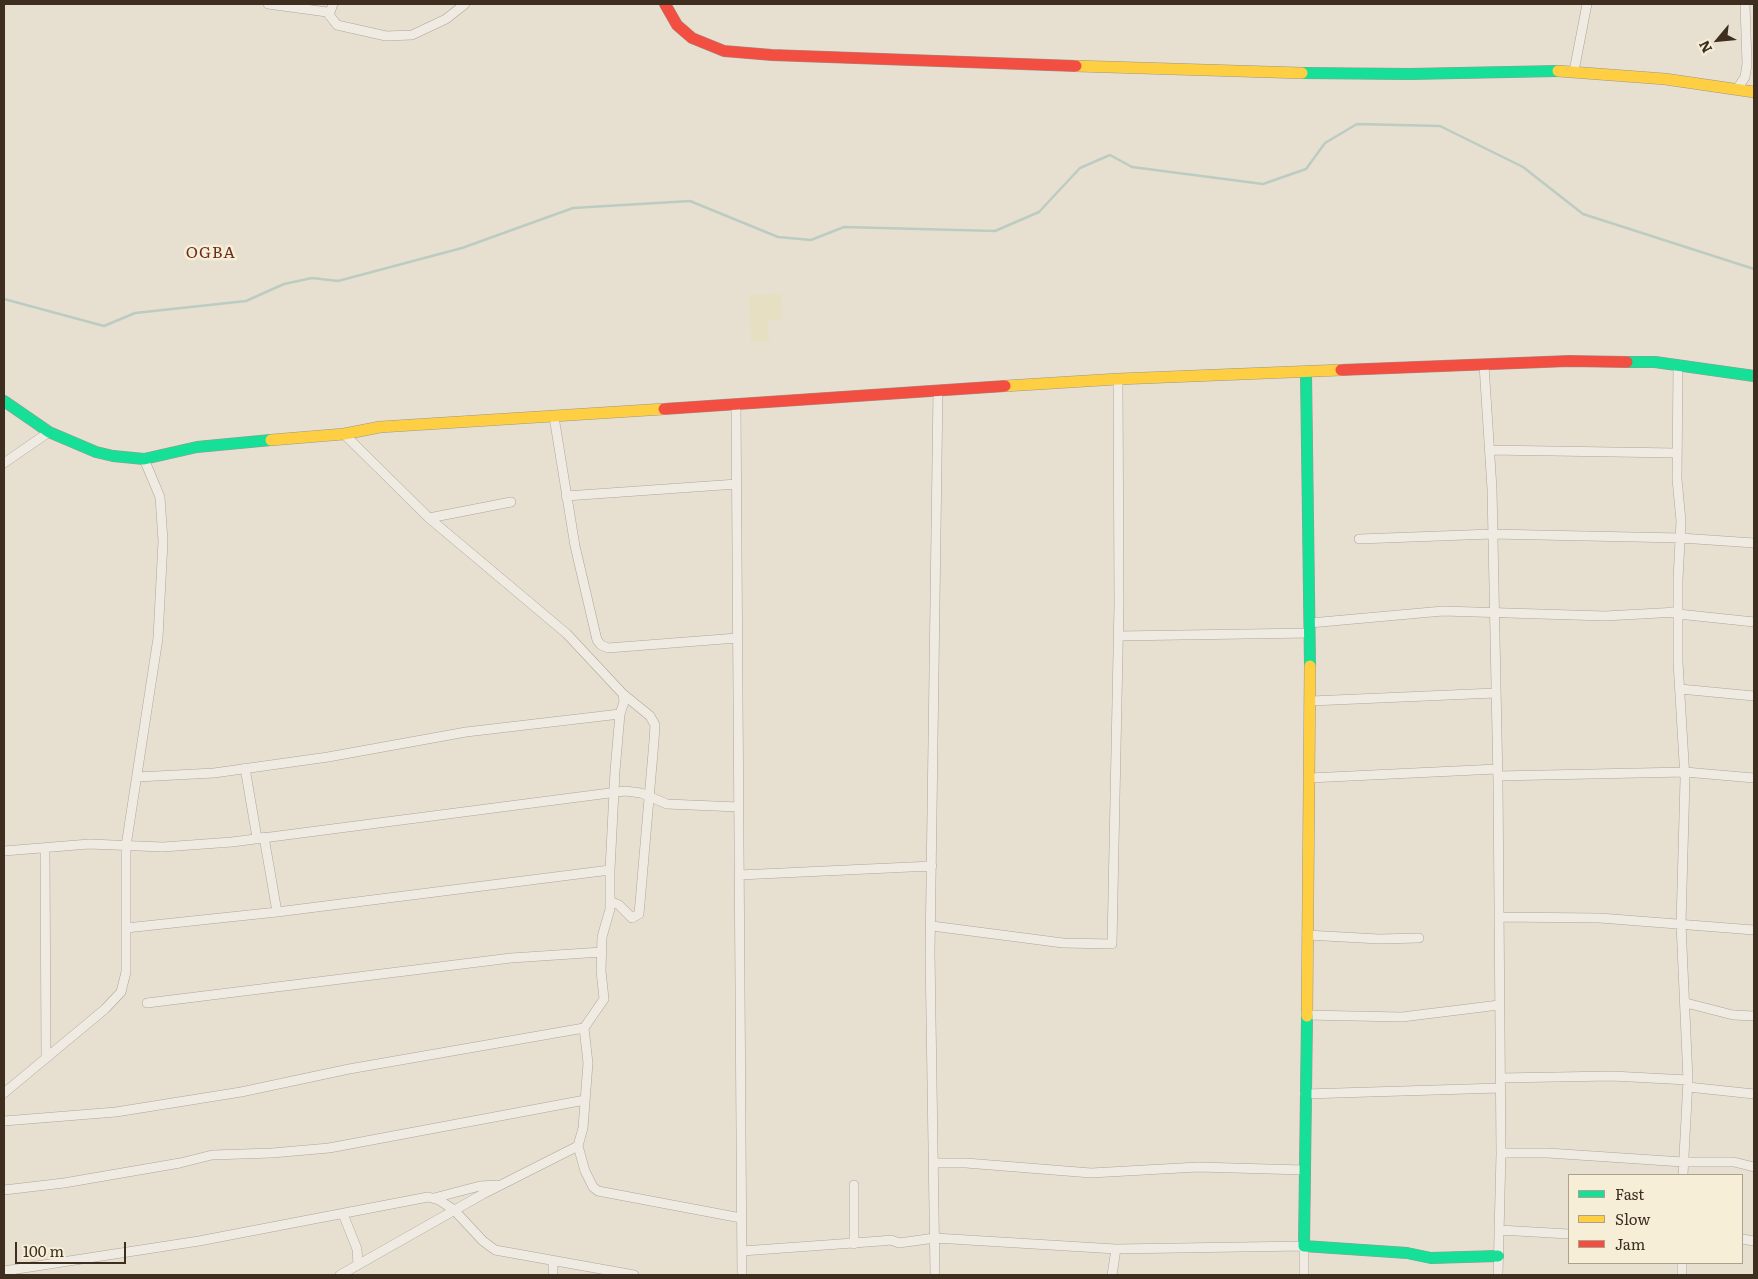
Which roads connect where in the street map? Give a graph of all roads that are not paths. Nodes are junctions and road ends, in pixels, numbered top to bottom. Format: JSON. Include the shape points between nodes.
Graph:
{"nodes":[{"id":1,"x":268,"y":4,"type":"edge"},
{"id":2,"x":333,"y":4,"type":"edge"},
{"id":3,"x":465,"y":4,"type":"edge"},
{"id":4,"x":664,"y":4,"type":"edge"},
{"id":5,"x":1587,"y":4,"type":"edge"},
{"id":6,"x":1748,"y":6,"type":"edge"},
{"id":7,"x":330,"y":15,"type":"junction"},
{"id":8,"x":1574,"y":71,"type":"junction"},
{"id":9,"x":1737,"y":89,"type":"junction"},
{"id":10,"x":1754,"y":92,"type":"edge"},
{"id":11,"x":1484,"y":365,"type":"junction"},
{"id":12,"x":1678,"y":365,"type":"junction"},
{"id":13,"x":1306,"y":373,"type":"junction"},
{"id":14,"x":1754,"y":376,"type":"edge"},
{"id":15,"x":1118,"y":379,"type":"junction"},
{"id":16,"x":938,"y":390,"type":"junction"},
{"id":17,"x":4,"y":401,"type":"edge"},
{"id":18,"x":736,"y":405,"type":"junction"},
{"id":19,"x":554,"y":417,"type":"junction"},
{"id":20,"x":48,"y":432,"type":"junction"},
{"id":21,"x":344,"y":434,"type":"junction"},
{"id":22,"x":1489,"y":450,"type":"junction"},
{"id":23,"x":1676,"y":453,"type":"junction"},
{"id":24,"x":144,"y":459,"type":"junction"},
{"id":25,"x":4,"y":463,"type":"edge"},
{"id":26,"x":736,"y":484,"type":"junction"},
{"id":27,"x":566,"y":496,"type":"junction"},
{"id":28,"x":511,"y":502,"type":"dead end"},
{"id":29,"x":429,"y":518,"type":"junction"},
{"id":30,"x":1492,"y":534,"type":"junction"},
{"id":31,"x":1359,"y":538,"type":"dead end"},
{"id":32,"x":1681,"y":538,"type":"junction"},
{"id":33,"x":1754,"y":543,"type":"edge"},
{"id":34,"x":1678,"y":613,"type":"junction"},
{"id":35,"x":1493,"y":614,"type":"junction"},
{"id":36,"x":1754,"y":622,"type":"edge"},
{"id":37,"x":1310,"y":628,"type":"junction"},
{"id":38,"x":1118,"y":636,"type":"junction"},
{"id":39,"x":737,"y":638,"type":"junction"},
{"id":40,"x":1680,"y":689,"type":"junction"},
{"id":41,"x":1495,"y":693,"type":"junction"},
{"id":42,"x":623,"y":694,"type":"junction"},
{"id":43,"x":1754,"y":696,"type":"edge"},
{"id":44,"x":1311,"y":701,"type":"junction"},
{"id":45,"x":620,"y":714,"type":"junction"},
{"id":46,"x":245,"y":768,"type":"junction"},
{"id":47,"x":1498,"y":772,"type":"junction"},
{"id":48,"x":1685,"y":772,"type":"junction"},
{"id":49,"x":137,"y":777,"type":"junction"},
{"id":50,"x":1310,"y":778,"type":"junction"},
{"id":51,"x":1754,"y":778,"type":"edge"},
{"id":52,"x":615,"y":793,"type":"junction"},
{"id":53,"x":650,"y":796,"type":"junction"},
{"id":54,"x":738,"y":807,"type":"junction"},
{"id":55,"x":260,"y":838,"type":"junction"},
{"id":56,"x":126,"y":846,"type":"junction"},
{"id":57,"x":45,"y":848,"type":"junction"},
{"id":58,"x":4,"y":851,"type":"edge"},
{"id":59,"x":932,"y":866,"type":"junction"},
{"id":60,"x":610,"y":870,"type":"junction"},
{"id":61,"x":739,"y":875,"type":"junction"},
{"id":62,"x":610,"y":901,"type":"junction"},
{"id":63,"x":277,"y":912,"type":"junction"},
{"id":64,"x":1499,"y":917,"type":"junction"},
{"id":65,"x":1681,"y":924,"type":"junction"},
{"id":66,"x":932,"y":926,"type":"junction"},
{"id":67,"x":126,"y":928,"type":"junction"},
{"id":68,"x":1754,"y":930,"type":"edge"},
{"id":69,"x":1307,"y":935,"type":"junction"},
{"id":70,"x":1419,"y":938,"type":"dead end"},
{"id":71,"x":602,"y":952,"type":"junction"},
{"id":72,"x":147,"y":1003,"type":"dead end"},
{"id":73,"x":1686,"y":1003,"type":"junction"},
{"id":74,"x":1499,"y":1005,"type":"junction"},
{"id":75,"x":1306,"y":1015,"type":"junction"},
{"id":76,"x":1754,"y":1016,"type":"edge"},
{"id":77,"x":584,"y":1028,"type":"junction"},
{"id":78,"x":46,"y":1058,"type":"junction"},
{"id":79,"x":1500,"y":1078,"type":"junction"},
{"id":80,"x":1688,"y":1084,"type":"junction"},
{"id":81,"x":1500,"y":1088,"type":"junction"},
{"id":82,"x":4,"y":1093,"type":"edge"},
{"id":83,"x":1305,"y":1094,"type":"junction"},
{"id":84,"x":1754,"y":1094,"type":"edge"},
{"id":85,"x":585,"y":1100,"type":"junction"},
{"id":86,"x":4,"y":1121,"type":"edge"},
{"id":87,"x":578,"y":1146,"type":"junction"},
{"id":88,"x":1501,"y":1153,"type":"junction"},
{"id":89,"x":1683,"y":1162,"type":"junction"},
{"id":90,"x":933,"y":1163,"type":"junction"},
{"id":91,"x":1754,"y":1167,"type":"edge"},
{"id":92,"x":1304,"y":1170,"type":"junction"},
{"id":93,"x":1683,"y":1174,"type":"edge"},
{"id":94,"x":500,"y":1185,"type":"junction"},
{"id":95,"x":854,"y":1185,"type":"dead end"},
{"id":96,"x":4,"y":1190,"type":"edge"},
{"id":97,"x":434,"y":1198,"type":"junction"},
{"id":98,"x":454,"y":1210,"type":"junction"},
{"id":99,"x":343,"y":1214,"type":"junction"},
{"id":100,"x":741,"y":1218,"type":"junction"},
{"id":101,"x":1499,"y":1230,"type":"junction"},
{"id":102,"x":1568,"y":1234,"type":"edge"},
{"id":103,"x":935,"y":1238,"type":"junction"},
{"id":104,"x":854,"y":1244,"type":"junction"},
{"id":105,"x":1304,"y":1246,"type":"junction"},
{"id":106,"x":1116,"y":1249,"type":"junction"},
{"id":107,"x":742,"y":1251,"type":"junction"},
{"id":108,"x":1498,"y":1256,"type":"junction"},
{"id":109,"x":553,"y":1261,"type":"junction"},
{"id":110,"x":358,"y":1264,"type":"junction"},
{"id":111,"x":4,"y":1271,"type":"edge"},
{"id":112,"x":351,"y":1273,"type":"edge"},
{"id":113,"x":340,"y":1275,"type":"edge"},
{"id":114,"x":554,"y":1275,"type":"edge"},
{"id":115,"x":634,"y":1275,"type":"edge"},
{"id":116,"x":742,"y":1275,"type":"edge"},
{"id":117,"x":935,"y":1275,"type":"edge"},
{"id":118,"x":1112,"y":1275,"type":"edge"},
{"id":119,"x":1304,"y":1275,"type":"edge"},
{"id":120,"x":1498,"y":1275,"type":"edge"}],
"edges":[{"from":1,"to":7,"type":"street"},
{"from":2,"to":7,"type":"street"},
{"from":3,"to":7,"type":"street","via":[[446,19],[412,35],[386,36],[337,25]]},
{"from":4,"to":8,"type":"street","via":[[677,25],[692,38],[724,51],[772,55],[1253,72]]},
{"from":5,"to":8,"type":"street"},
{"from":6,"to":9,"type":"street","via":[[1747,64],[1745,77]]},
{"from":8,"to":9,"type":"street"},
{"from":9,"to":10,"type":"street"},
{"from":11,"to":12,"type":"street","via":[[1569,361]]},
{"from":11,"to":13,"type":"street"},
{"from":11,"to":22,"type":"street"},
{"from":12,"to":14,"type":"street"},
{"from":12,"to":23,"type":"street"},
{"from":13,"to":15,"type":"street"},
{"from":13,"to":37,"type":"street"},
{"from":15,"to":16,"type":"street"},
{"from":15,"to":38,"type":"street"},
{"from":16,"to":18,"type":"street"},
{"from":16,"to":59,"type":"street","via":[[932,659]]},
{"from":17,"to":20,"type":"street"},
{"from":18,"to":19,"type":"street"},
{"from":18,"to":26,"type":"street"},
{"from":19,"to":21,"type":"street","via":[[380,427]]},
{"from":19,"to":27,"type":"street"},
{"from":20,"to":24,"type":"street","via":[[96,452]]},
{"from":20,"to":25,"type":"street"},
{"from":21,"to":24,"type":"street","via":[[197,447]]},
{"from":21,"to":29,"type":"street"},
{"from":22,"to":23,"type":"street"},
{"from":22,"to":30,"type":"street"},
{"from":23,"to":32,"type":"street"},
{"from":24,"to":49,"type":"street","via":[[160,497],[163,541],[158,638]]},
{"from":26,"to":27,"type":"street"},
{"from":26,"to":39,"type":"street"},
{"from":27,"to":39,"type":"street","via":[[597,640],[601,645],[608,648]]},
{"from":28,"to":29,"type":"street"},
{"from":29,"to":42,"type":"street","via":[[567,634]]},
{"from":30,"to":31,"type":"street"},
{"from":30,"to":32,"type":"street"},
{"from":30,"to":35,"type":"street"},
{"from":32,"to":33,"type":"street"},
{"from":32,"to":34,"type":"street"},
{"from":34,"to":35,"type":"street","via":[[1605,616]]},
{"from":34,"to":36,"type":"street"},
{"from":34,"to":40,"type":"street"},
{"from":35,"to":37,"type":"street","via":[[1443,611]]},
{"from":35,"to":41,"type":"street"},
{"from":37,"to":38,"type":"street"},
{"from":37,"to":44,"type":"street"},
{"from":38,"to":66,"type":"street","via":[[1112,944],[1064,943]]},
{"from":39,"to":54,"type":"street"},
{"from":40,"to":43,"type":"street"},
{"from":40,"to":48,"type":"street"},
{"from":41,"to":44,"type":"street"},
{"from":41,"to":47,"type":"street"},
{"from":42,"to":45,"type":"street"},
{"from":42,"to":53,"type":"street","via":[[643,708],[655,725]]},
{"from":44,"to":50,"type":"street"},
{"from":45,"to":46,"type":"street","via":[[466,732]]},
{"from":45,"to":52,"type":"street"},
{"from":46,"to":49,"type":"street"},
{"from":46,"to":55,"type":"street"},
{"from":47,"to":48,"type":"street"},
{"from":47,"to":50,"type":"street"},
{"from":47,"to":64,"type":"street"},
{"from":48,"to":51,"type":"street"},
{"from":48,"to":65,"type":"street"},
{"from":49,"to":56,"type":"street"},
{"from":50,"to":69,"type":"street"},
{"from":52,"to":53,"type":"street","via":[[625,791]]},
{"from":52,"to":55,"type":"street"},
{"from":52,"to":60,"type":"street"},
{"from":53,"to":54,"type":"street","via":[[667,804]]},
{"from":53,"to":62,"type":"street","via":[[639,914],[632,918]]},
{"from":54,"to":61,"type":"street"},
{"from":55,"to":56,"type":"street","via":[[163,847]]},
{"from":55,"to":63,"type":"street"},
{"from":56,"to":57,"type":"street","via":[[89,844]]},
{"from":56,"to":67,"type":"street"},
{"from":57,"to":58,"type":"street"},
{"from":57,"to":78,"type":"street"},
{"from":59,"to":61,"type":"street"},
{"from":59,"to":66,"type":"street"},
{"from":60,"to":62,"type":"street"},
{"from":60,"to":63,"type":"street"},
{"from":61,"to":100,"type":"street"},
{"from":62,"to":71,"type":"street"},
{"from":63,"to":67,"type":"street"},
{"from":64,"to":65,"type":"street","via":[[1600,918]]},
{"from":64,"to":74,"type":"street"},
{"from":65,"to":68,"type":"street"},
{"from":65,"to":73,"type":"street"},
{"from":66,"to":90,"type":"street"},
{"from":67,"to":78,"type":"street","via":[[126,972],[122,992]]},
{"from":69,"to":70,"type":"street"},
{"from":69,"to":75,"type":"street"},
{"from":71,"to":72,"type":"street","via":[[511,958]]},
{"from":71,"to":77,"type":"street","via":[[604,999]]},
{"from":73,"to":76,"type":"street"},
{"from":73,"to":80,"type":"street"},
{"from":74,"to":75,"type":"street","via":[[1402,1017]]},
{"from":74,"to":79,"type":"street"},
{"from":75,"to":83,"type":"street"},
{"from":77,"to":85,"type":"street","via":[[588,1063]]},
{"from":77,"to":86,"type":"street","via":[[349,1069],[241,1092],[116,1112]]},
{"from":78,"to":82,"type":"street"},
{"from":79,"to":80,"type":"street","via":[[1612,1076]]},
{"from":79,"to":81,"type":"street"},
{"from":80,"to":84,"type":"street"},
{"from":80,"to":89,"type":"street"},
{"from":81,"to":83,"type":"street"},
{"from":81,"to":88,"type":"street"},
{"from":83,"to":92,"type":"street"},
{"from":85,"to":87,"type":"street"},
{"from":85,"to":96,"type":"street","via":[[330,1148],[272,1154],[212,1155],[132,1171]]},
{"from":87,"to":94,"type":"street"},
{"from":87,"to":100,"type":"street","via":[[585,1171],[598,1190]]},
{"from":88,"to":89,"type":"street"},
{"from":88,"to":101,"type":"street"},
{"from":89,"to":91,"type":"street","via":[[1734,1162]]},
{"from":89,"to":93,"type":"street"},
{"from":90,"to":92,"type":"street","via":[[1091,1173],[1198,1167]]},
{"from":90,"to":103,"type":"street"},
{"from":92,"to":105,"type":"street"},
{"from":94,"to":97,"type":"street","via":[[480,1186]]},
{"from":94,"to":98,"type":"street"},
{"from":95,"to":104,"type":"street"},
{"from":97,"to":98,"type":"street"},
{"from":97,"to":99,"type":"street"},
{"from":98,"to":109,"type":"street","via":[[495,1250]]},
{"from":98,"to":110,"type":"street"},
{"from":99,"to":110,"type":"street","via":[[357,1249]]},
{"from":99,"to":111,"type":"street","via":[[199,1241]]},
{"from":100,"to":107,"type":"street"},
{"from":101,"to":102,"type":"street"},
{"from":101,"to":108,"type":"street"},
{"from":103,"to":104,"type":"street"},
{"from":103,"to":106,"type":"street"},
{"from":103,"to":117,"type":"street"},
{"from":104,"to":107,"type":"street"},
{"from":105,"to":106,"type":"street"},
{"from":105,"to":108,"type":"street","via":[[1407,1252],[1431,1258]]},
{"from":105,"to":119,"type":"street"},
{"from":106,"to":118,"type":"street"},
{"from":107,"to":116,"type":"street"},
{"from":108,"to":120,"type":"street"},
{"from":109,"to":114,"type":"street"},
{"from":109,"to":115,"type":"street"},
{"from":110,"to":112,"type":"street"},
{"from":112,"to":113,"type":"street"}]}
